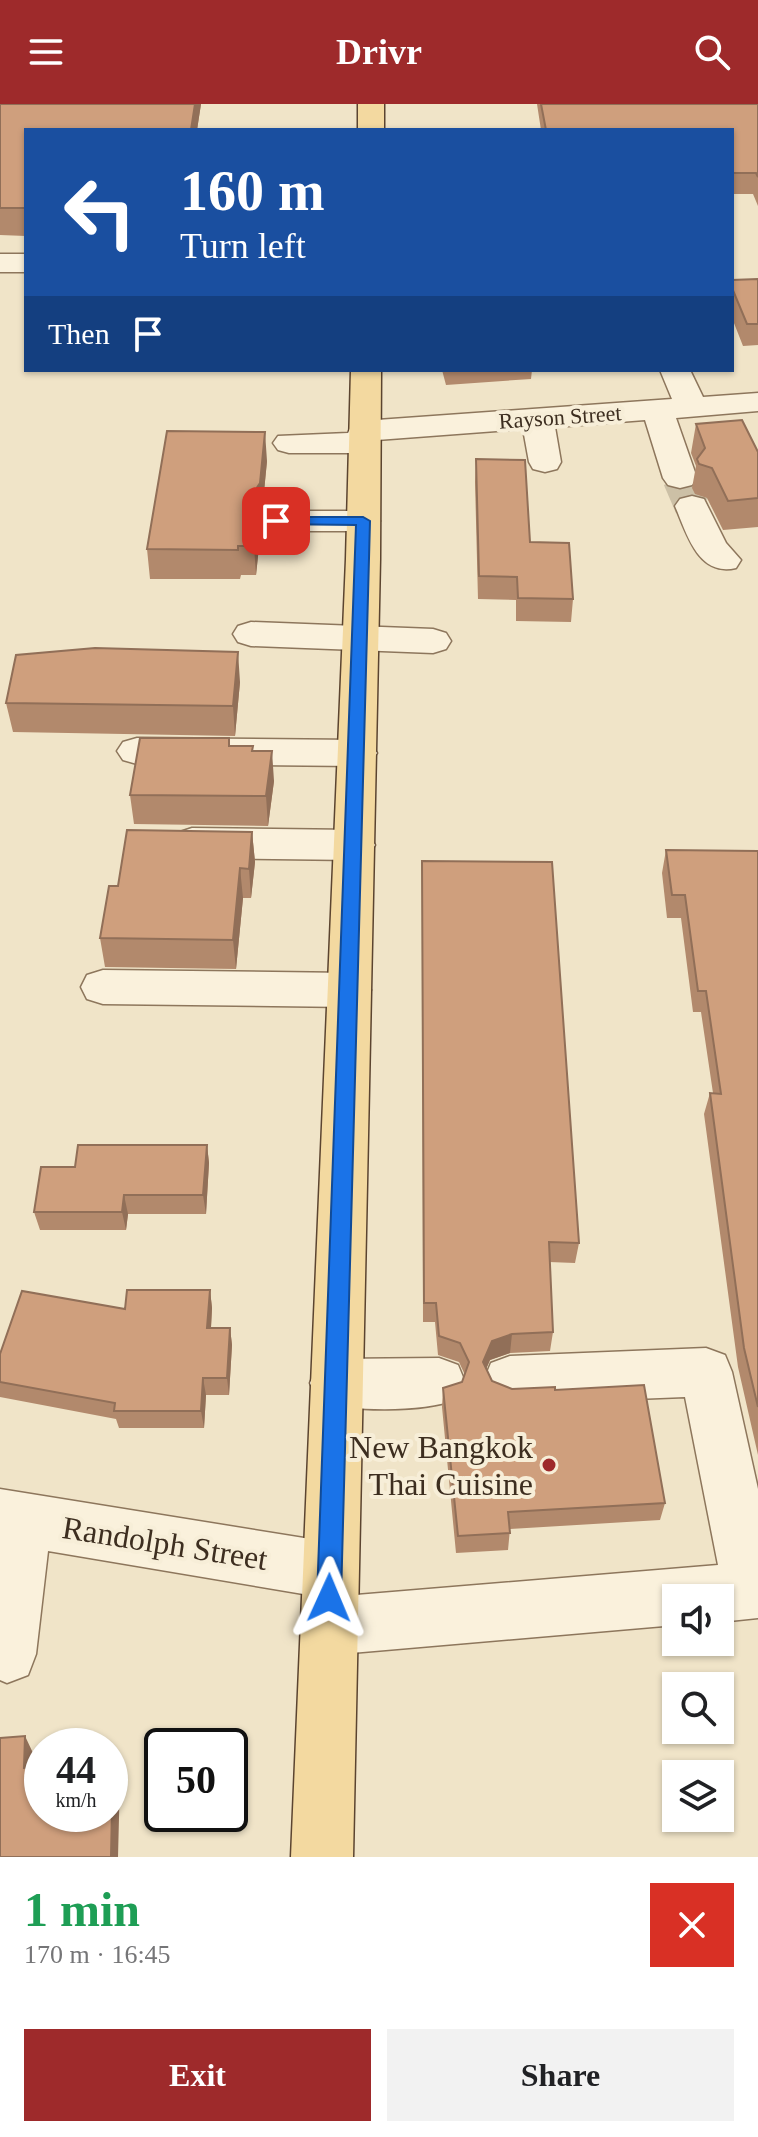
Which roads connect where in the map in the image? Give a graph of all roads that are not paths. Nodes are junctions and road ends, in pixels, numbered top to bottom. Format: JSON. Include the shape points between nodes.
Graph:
{"nodes":[{"id":1,"x":371,"y":104,"type":"edge"},
{"id":2,"x":371,"y":128,"type":"edge"},
{"id":3,"x":0,"y":263,"type":"edge"},
{"id":4,"x":24,"y":263,"type":"edge"},
{"id":5,"x":366,"y":372,"type":"edge"},
{"id":6,"x":676,"y":372,"type":"edge"},
{"id":7,"x":758,"y":402,"type":"edge"},
{"id":8,"x":692,"y":407,"type":"junction"},
{"id":9,"x":658,"y":410,"type":"junction"},
{"id":10,"x":537,"y":418,"type":"junction"},
{"id":11,"x":363,"y":437,"type":"junction"},
{"id":12,"x":289,"y":443,"type":"dead end"},
{"id":13,"x":545,"y":462,"type":"dead end"},
{"id":14,"x":276,"y":521,"type":"dead end"},
{"id":15,"x":363,"y":521,"type":"junction"},
{"id":16,"x":724,"y":560,"type":"dead end"},
{"id":17,"x":251,"y":634,"type":"dead end"},
{"id":18,"x":361,"y":636,"type":"junction"},
{"id":19,"x":433,"y":641,"type":"dead end"},
{"id":20,"x":137,"y":751,"type":"edge"},
{"id":21,"x":357,"y":753,"type":"junction"},
{"id":22,"x":150,"y":842,"type":"edge"},
{"id":23,"x":354,"y":845,"type":"junction"},
{"id":24,"x":103,"y":987,"type":"dead end"},
{"id":25,"x":349,"y":990,"type":"junction"},
{"id":26,"x":510,"y":1380,"type":"dead end"},
{"id":27,"x":439,"y":1382,"type":"dead end"},
{"id":28,"x":336,"y":1383,"type":"junction"},
{"id":29,"x":12,"y":1518,"type":"edge"},
{"id":30,"x":755,"y":1590,"type":"edge"},
{"id":31,"x":329,"y":1598,"type":"junction"},
{"id":32,"x":7,"y":1654,"type":"dead end"},
{"id":33,"x":322,"y":1857,"type":"edge"}],
"edges":[{"from":1,"to":2,"type":"main road"},
{"from":3,"to":4,"type":"street"},
{"from":5,"to":11,"type":"main road"},
{"from":6,"to":8,"type":"street"},
{"from":7,"to":8,"type":"street","name":"Rayson Street"},
{"from":8,"to":9,"type":"street","name":"Rayson Street"},
{"from":9,"to":10,"type":"street","name":"Rayson Street"},
{"from":9,"to":16,"type":"street","via":[[686,492],[711,548]]},
{"from":10,"to":11,"type":"street","name":"Rayson Street"},
{"from":10,"to":13,"type":"street"},
{"from":11,"to":12,"type":"street","name":"Rayson Street"},
{"from":11,"to":15,"type":"main road"},
{"from":14,"to":15,"type":"street"},
{"from":15,"to":18,"type":"main road"},
{"from":17,"to":18,"type":"street"},
{"from":18,"to":19,"type":"street"},
{"from":18,"to":21,"type":"main road"},
{"from":20,"to":21,"type":"street"},
{"from":21,"to":23,"type":"main road"},
{"from":22,"to":23,"type":"street"},
{"from":23,"to":25,"type":"main road"},
{"from":24,"to":25,"type":"street"},
{"from":25,"to":28,"type":"main road"},
{"from":26,"to":30,"type":"street","via":[[706,1372]]},
{"from":27,"to":28,"type":"street"},
{"from":28,"to":31,"type":"main road"},
{"from":29,"to":31,"type":"street","name":"Randolph Street"},
{"from":29,"to":32,"type":"street"},
{"from":30,"to":31,"type":"street","name":"Randolph Street"},
{"from":31,"to":33,"type":"main road"}]}
